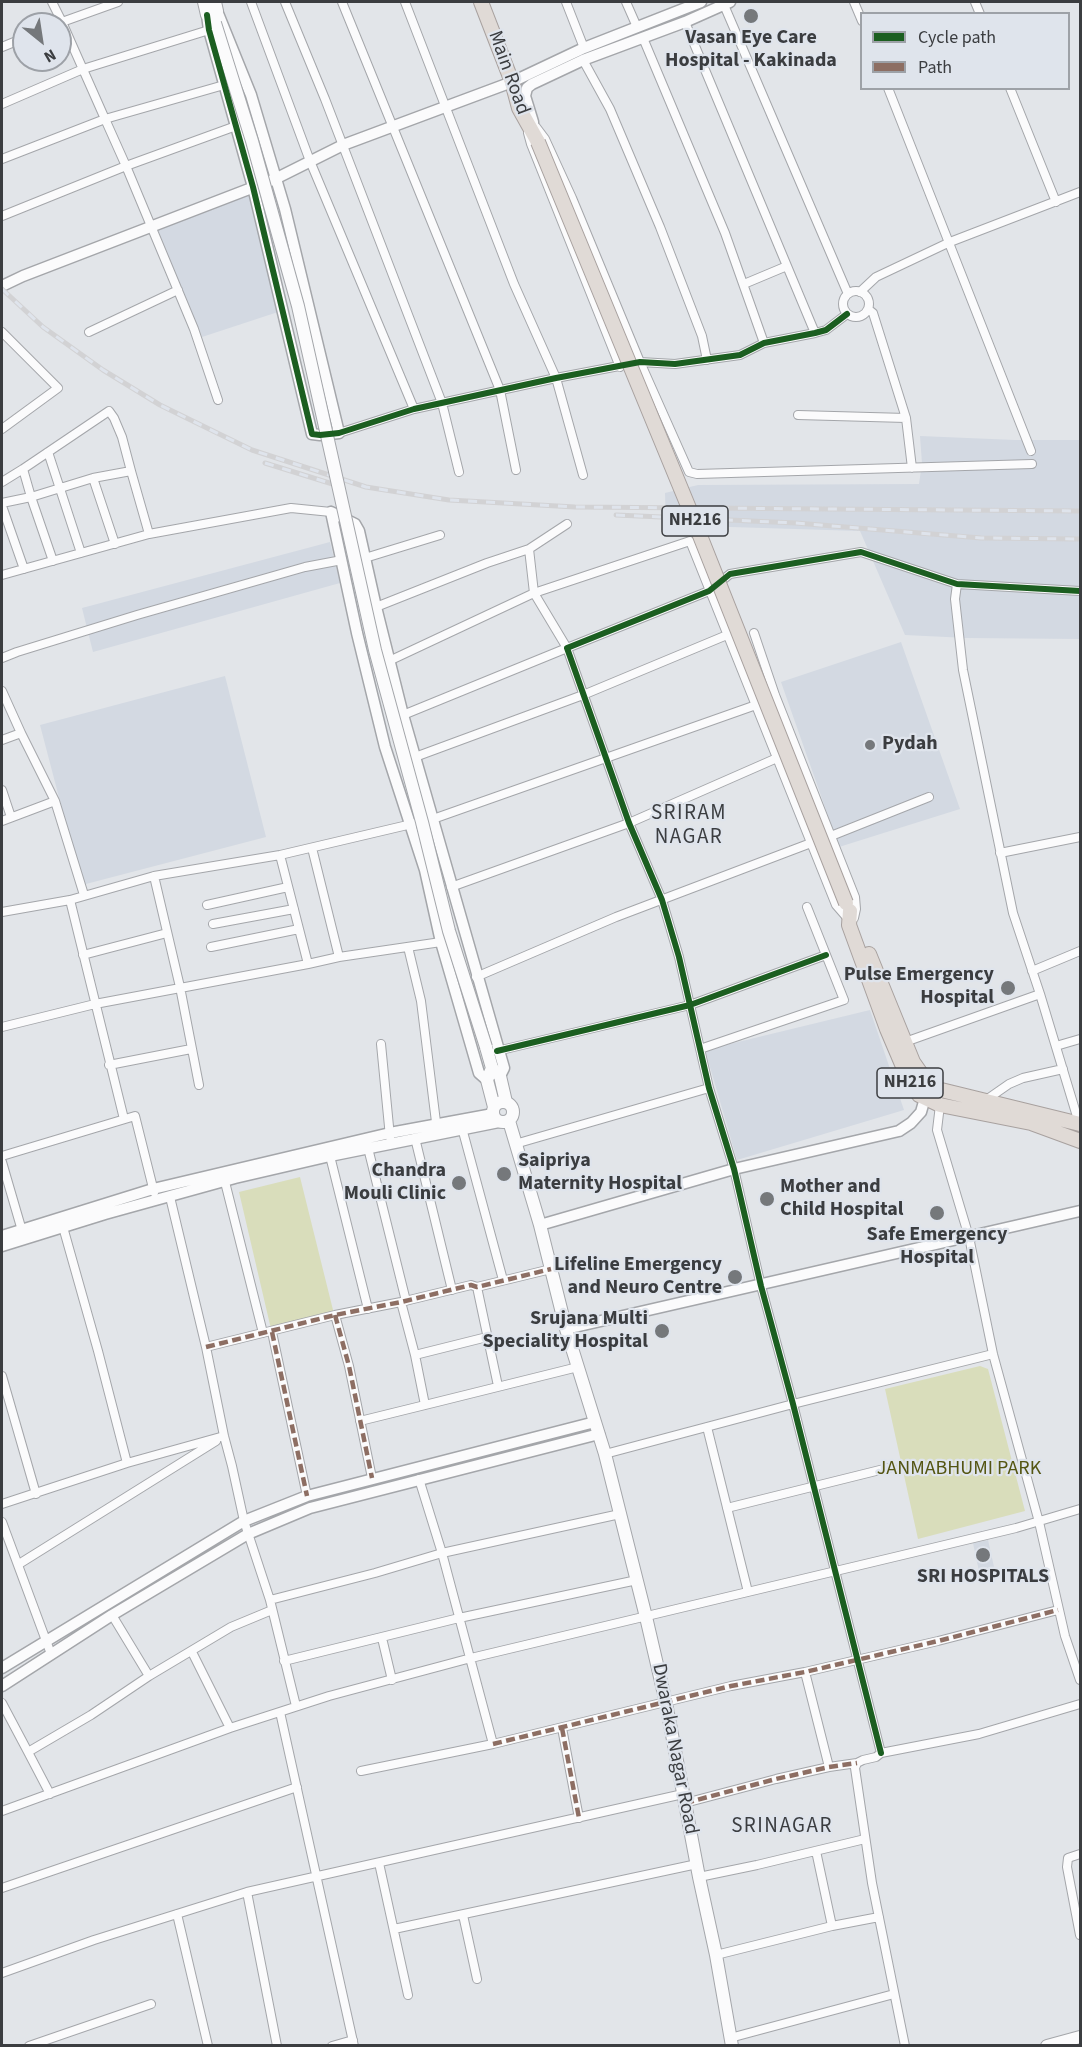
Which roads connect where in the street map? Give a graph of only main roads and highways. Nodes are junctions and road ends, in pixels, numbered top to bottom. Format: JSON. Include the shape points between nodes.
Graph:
{"nodes":[{"id":1,"x":204,"y":2,"type":"edge"},
{"id":2,"x":481,"y":2,"type":"edge"},
{"id":3,"x":213,"y":16,"type":"edge"},
{"id":4,"x":850,"y":913,"type":"junction"},
{"id":5,"x":1079,"y":1124,"type":"edge"},
{"id":6,"x":1080,"y":1141,"type":"edge"},
{"id":7,"x":1080,"y":2037,"type":"edge"},
{"id":8,"x":731,"y":2042,"type":"edge"},
{"id":9,"x":1047,"y":2046,"type":"edge"}],
"edges":[{"from":1,"to":3,"type":"main road","name":"Dwaraka Nagar Road"},
{"from":2,"to":4,"type":"highway","name":"Main Road","number":"NH216","bridge":true,"via":[[519,108],[532,130],[688,504]]},
{"from":3,"to":8,"type":"main road","name":"Dwaraka Nagar Road","bridge":true,"via":[[298,306],[375,650],[452,941],[492,1049],[500,1113],[515,1144],[540,1225],[637,1580],[666,1703]]},
{"from":4,"to":5,"type":"highway","number":"NH216","via":[[913,1062],[929,1085]]},
{"from":4,"to":6,"type":"highway","number":"NH216","via":[[857,946],[914,1090],[940,1105],[1031,1123]]},
{"from":7,"to":9,"type":"main road"}]}
